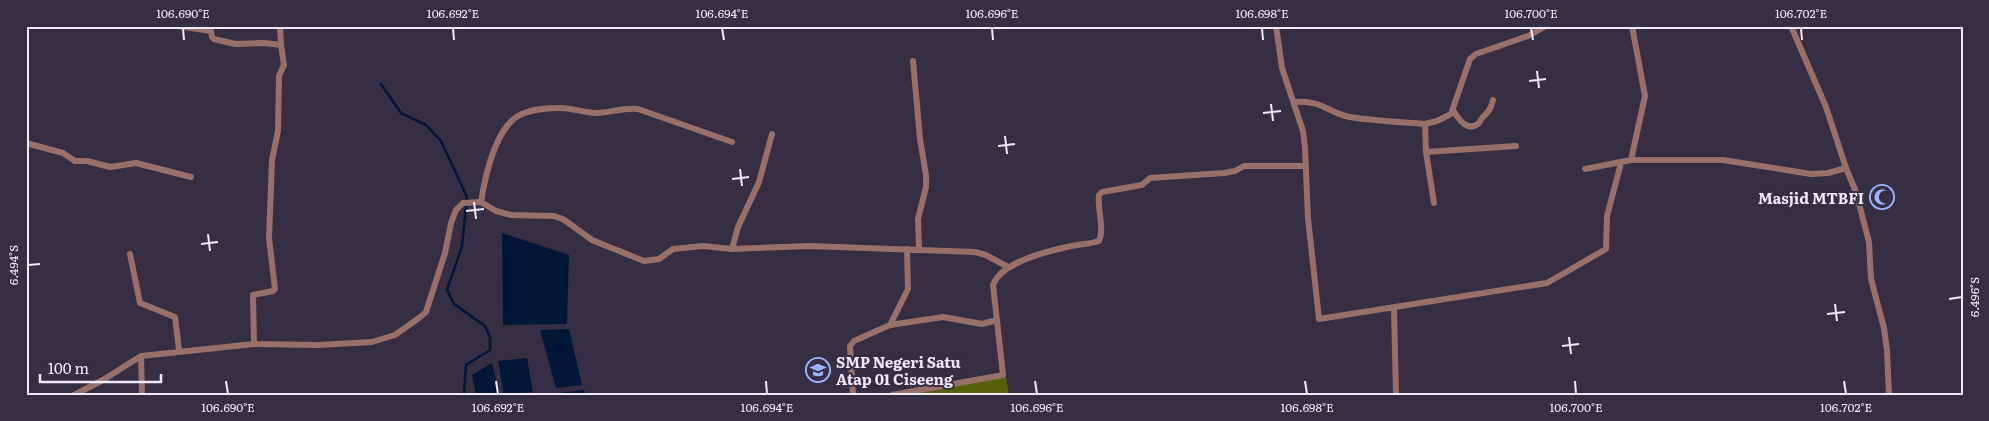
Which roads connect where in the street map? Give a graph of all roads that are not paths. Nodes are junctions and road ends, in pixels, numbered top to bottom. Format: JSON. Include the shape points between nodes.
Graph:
{"nodes":[{"id":1,"x":178,"y":26,"type":"edge"},
{"id":2,"x":280,"y":26,"type":"edge"},
{"id":3,"x":1276,"y":26,"type":"edge"},
{"id":4,"x":1546,"y":26,"type":"edge"},
{"id":5,"x":1632,"y":26,"type":"edge"},
{"id":6,"x":1791,"y":26,"type":"edge"},
{"id":7,"x":212,"y":28,"type":"edge"},
{"id":8,"x":281,"y":46,"type":"junction"},
{"id":9,"x":913,"y":61,"type":"dead end"},
{"id":10,"x":1493,"y":100,"type":"dead end"},
{"id":11,"x":1295,"y":102,"type":"junction"},
{"id":12,"x":1453,"y":110,"type":"junction"},
{"id":13,"x":1425,"y":124,"type":"junction"},
{"id":14,"x":772,"y":134,"type":"dead end"},
{"id":15,"x":732,"y":142,"type":"dead end"},
{"id":16,"x":26,"y":143,"type":"edge"},
{"id":17,"x":1516,"y":146,"type":"dead end"},
{"id":18,"x":1426,"y":152,"type":"junction"},
{"id":19,"x":1631,"y":160,"type":"junction"},
{"id":20,"x":1621,"y":163,"type":"junction"},
{"id":21,"x":1306,"y":166,"type":"junction"},
{"id":22,"x":1846,"y":168,"type":"junction"},
{"id":23,"x":1584,"y":169,"type":"dead end"},
{"id":24,"x":191,"y":177,"type":"dead end"},
{"id":25,"x":479,"y":202,"type":"junction"},
{"id":26,"x":1434,"y":203,"type":"dead end"},
{"id":27,"x":732,"y":249,"type":"junction"},
{"id":28,"x":907,"y":249,"type":"junction"},
{"id":29,"x":918,"y":249,"type":"junction"},
{"id":30,"x":130,"y":254,"type":"dead end"},
{"id":31,"x":1008,"y":268,"type":"junction"},
{"id":32,"x":1394,"y":308,"type":"junction"},
{"id":33,"x":997,"y":320,"type":"junction"},
{"id":34,"x":890,"y":326,"type":"junction"},
{"id":35,"x":254,"y":344,"type":"junction"},
{"id":36,"x":179,"y":350,"type":"junction"},
{"id":37,"x":140,"y":356,"type":"junction"},
{"id":38,"x":74,"y":395,"type":"edge"},
{"id":39,"x":142,"y":395,"type":"edge"},
{"id":40,"x":853,"y":395,"type":"edge"},
{"id":41,"x":892,"y":395,"type":"edge"},
{"id":42,"x":1396,"y":395,"type":"edge"},
{"id":43,"x":1889,"y":395,"type":"edge"}],
"edges":[{"from":1,"to":7,"type":"street"},
{"from":2,"to":8,"type":"street"},
{"from":3,"to":11,"type":"street","via":[[1282,68]]},
{"from":4,"to":12,"type":"street","via":[[1470,59]]},
{"from":5,"to":19,"type":"street","via":[[1645,96]]},
{"from":6,"to":22,"type":"street","via":[[1826,107]]},
{"from":7,"to":8,"type":"street","via":[[214,39],[235,44]]},
{"from":8,"to":35,"type":"street","via":[[284,65],[279,76],[269,238],[275,289],[252,295]]},
{"from":9,"to":29,"type":"street","via":[[926,175],[918,218]]},
{"from":10,"to":12,"type":"street","via":[[1491,110],[1472,126],[1462,123]]},
{"from":11,"to":13,"type":"street","via":[[1320,104],[1349,117]]},
{"from":11,"to":21,"type":"street","via":[[1303,131]]},
{"from":12,"to":13,"type":"street","via":[[1451,114]]},
{"from":13,"to":18,"type":"street"},
{"from":14,"to":27,"type":"street","via":[[760,182],[738,227]]},
{"from":15,"to":25,"type":"street","via":[[638,109],[596,113],[560,108],[528,112],[514,118],[503,131]]},
{"from":16,"to":24,"type":"street","via":[[63,152],[75,161],[110,167],[136,163]]},
{"from":17,"to":18,"type":"street"},
{"from":18,"to":26,"type":"street"},
{"from":19,"to":20,"type":"street"},
{"from":19,"to":22,"type":"street","via":[[1723,160],[1811,174]]},
{"from":20,"to":23,"type":"street"},
{"from":20,"to":32,"type":"street","via":[[1607,216],[1606,249],[1547,283]]},
{"from":21,"to":31,"type":"street","via":[[1244,166],[1224,173],[1150,178],[1142,185],[1102,192],[1098,201],[1099,242],[1070,246]]},
{"from":21,"to":32,"type":"street","via":[[1308,218],[1320,319]]},
{"from":22,"to":43,"type":"street","via":[[1869,242],[1871,279],[1884,328]]},
{"from":25,"to":27,"type":"street","via":[[511,215],[554,216],[592,240],[644,261],[659,259],[678,248]]},
{"from":25,"to":35,"type":"street","via":[[463,203],[456,210],[430,303],[426,312],[404,329],[387,338],[354,344]]},
{"from":27,"to":28,"type":"street","via":[[801,246]]},
{"from":28,"to":29,"type":"street"},
{"from":28,"to":34,"type":"street","via":[[908,289]]},
{"from":29,"to":31,"type":"street","via":[[981,253]]},
{"from":30,"to":36,"type":"street","via":[[140,303],[175,317]]},
{"from":31,"to":33,"type":"street","via":[[996,277],[993,286]]},
{"from":32,"to":42,"type":"street"},
{"from":33,"to":34,"type":"street","via":[[982,324],[943,318]]},
{"from":33,"to":41,"type":"street","via":[[1003,375]]},
{"from":34,"to":40,"type":"street","via":[[854,341],[850,346]]},
{"from":35,"to":36,"type":"street"},
{"from":36,"to":37,"type":"street"},
{"from":37,"to":38,"type":"street"},
{"from":37,"to":39,"type":"street"}]}
